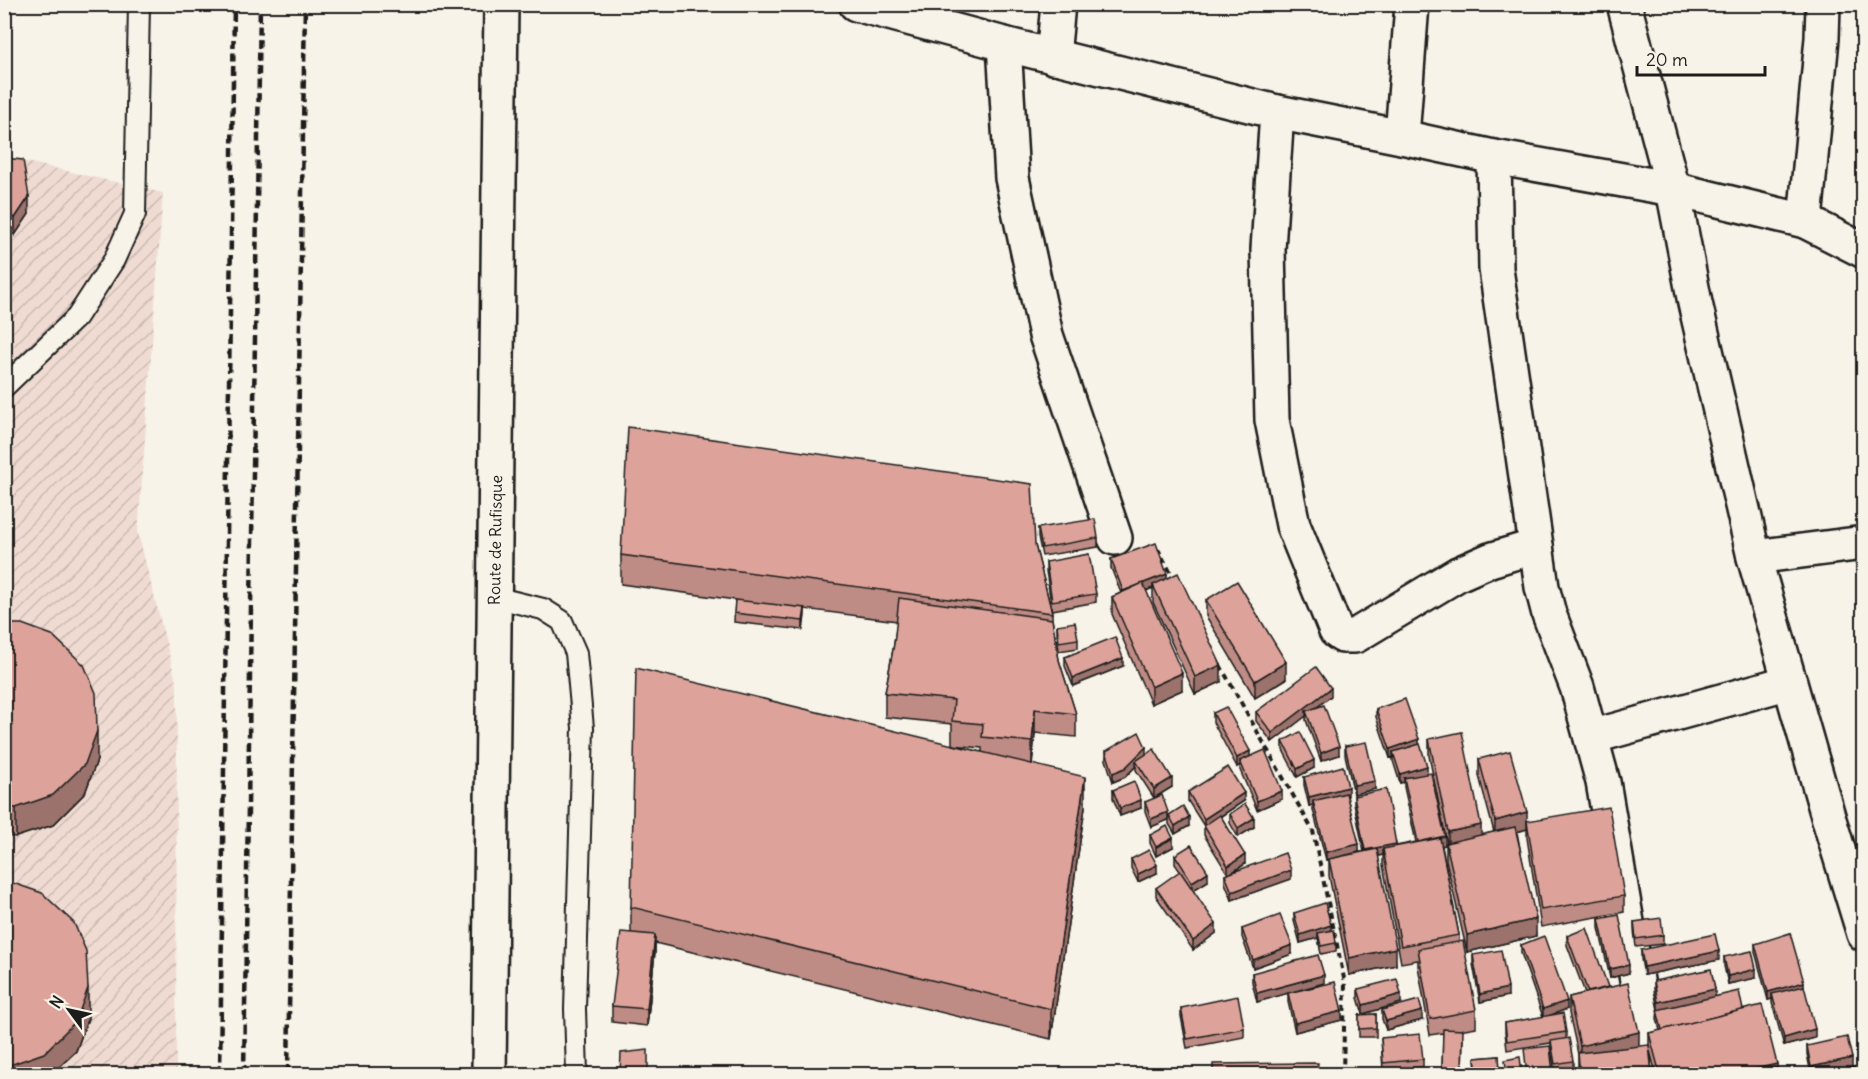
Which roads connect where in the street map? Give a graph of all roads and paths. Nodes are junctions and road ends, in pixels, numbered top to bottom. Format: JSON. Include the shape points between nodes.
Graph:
{"nodes":[{"id":1,"x":139,"y":4,"type":"edge"},
{"id":2,"x":501,"y":4,"type":"edge"},
{"id":3,"x":856,"y":4,"type":"edge"},
{"id":4,"x":1058,"y":4,"type":"edge"},
{"id":5,"x":1412,"y":4,"type":"edge"},
{"id":6,"x":1624,"y":4,"type":"edge"},
{"id":7,"x":1823,"y":4,"type":"edge"},
{"id":8,"x":1004,"y":44,"type":"junction"},
{"id":9,"x":1053,"y":57,"type":"junction"},
{"id":10,"x":1277,"y":112,"type":"junction"},
{"id":11,"x":1402,"y":137,"type":"junction"},
{"id":12,"x":1494,"y":157,"type":"junction"},
{"id":13,"x":1673,"y":189,"type":"junction"},
{"id":14,"x":1804,"y":221,"type":"junction"},
{"id":15,"x":1863,"y":251,"type":"edge"},
{"id":16,"x":4,"y":387,"type":"edge"},
{"id":17,"x":1115,"y":538,"type":"joint"},
{"id":18,"x":1863,"y":543,"type":"edge"},
{"id":19,"x":1536,"y":546,"type":"junction"},
{"id":20,"x":1754,"y":557,"type":"junction"},
{"id":21,"x":1175,"y":581,"type":"edge"},
{"id":22,"x":494,"y":597,"type":"junction"},
{"id":23,"x":1219,"y":663,"type":"edge"},
{"id":24,"x":1790,"y":682,"type":"junction"},
{"id":25,"x":1592,"y":737,"type":"junction"},
{"id":26,"x":1863,"y":934,"type":"edge"},
{"id":27,"x":489,"y":1074,"type":"edge"},
{"id":28,"x":577,"y":1074,"type":"edge"},
{"id":29,"x":1343,"y":1074,"type":"edge"},
{"id":30,"x":1653,"y":1074,"type":"edge"}],
"edges":[{"from":1,"to":16,"type":"lane","via":[[135,214],[114,260],[77,317]]},
{"from":2,"to":22,"type":"street","name":"Route de Rufisque"},
{"from":3,"to":8,"type":"street"},
{"from":4,"to":9,"type":"street"},
{"from":5,"to":11,"type":"street"},
{"from":6,"to":13,"type":"street"},
{"from":7,"to":14,"type":"street"},
{"from":8,"to":9,"type":"street"},
{"from":8,"to":17,"type":"street","via":[[1012,178],[1044,323]]},
{"from":9,"to":10,"type":"street"},
{"from":10,"to":11,"type":"street"},
{"from":10,"to":19,"type":"street","via":[[1268,249],[1272,420],[1293,525],[1336,631],[1343,636],[1355,636],[1458,574]]},
{"from":11,"to":12,"type":"street"},
{"from":12,"to":13,"type":"street"},
{"from":12,"to":19,"type":"street","via":[[1496,269]]},
{"from":13,"to":14,"type":"street"},
{"from":13,"to":20,"type":"street","via":[[1695,303]]},
{"from":14,"to":15,"type":"street"},
{"from":17,"to":21,"type":"path","via":[[1159,551]]},
{"from":18,"to":20,"type":"street"},
{"from":19,"to":25,"type":"street","via":[[1542,587]]},
{"from":20,"to":24,"type":"street"},
{"from":22,"to":27,"type":"street","name":"Route de Rufisque"},
{"from":22,"to":28,"type":"lane","via":[[543,609],[562,621],[576,653],[583,728],[575,1009]]},
{"from":23,"to":29,"type":"path","via":[[1312,831],[1345,983]]},
{"from":24,"to":25,"type":"street"},
{"from":24,"to":26,"type":"street"},
{"from":25,"to":30,"type":"street","via":[[1611,822]]}]}
